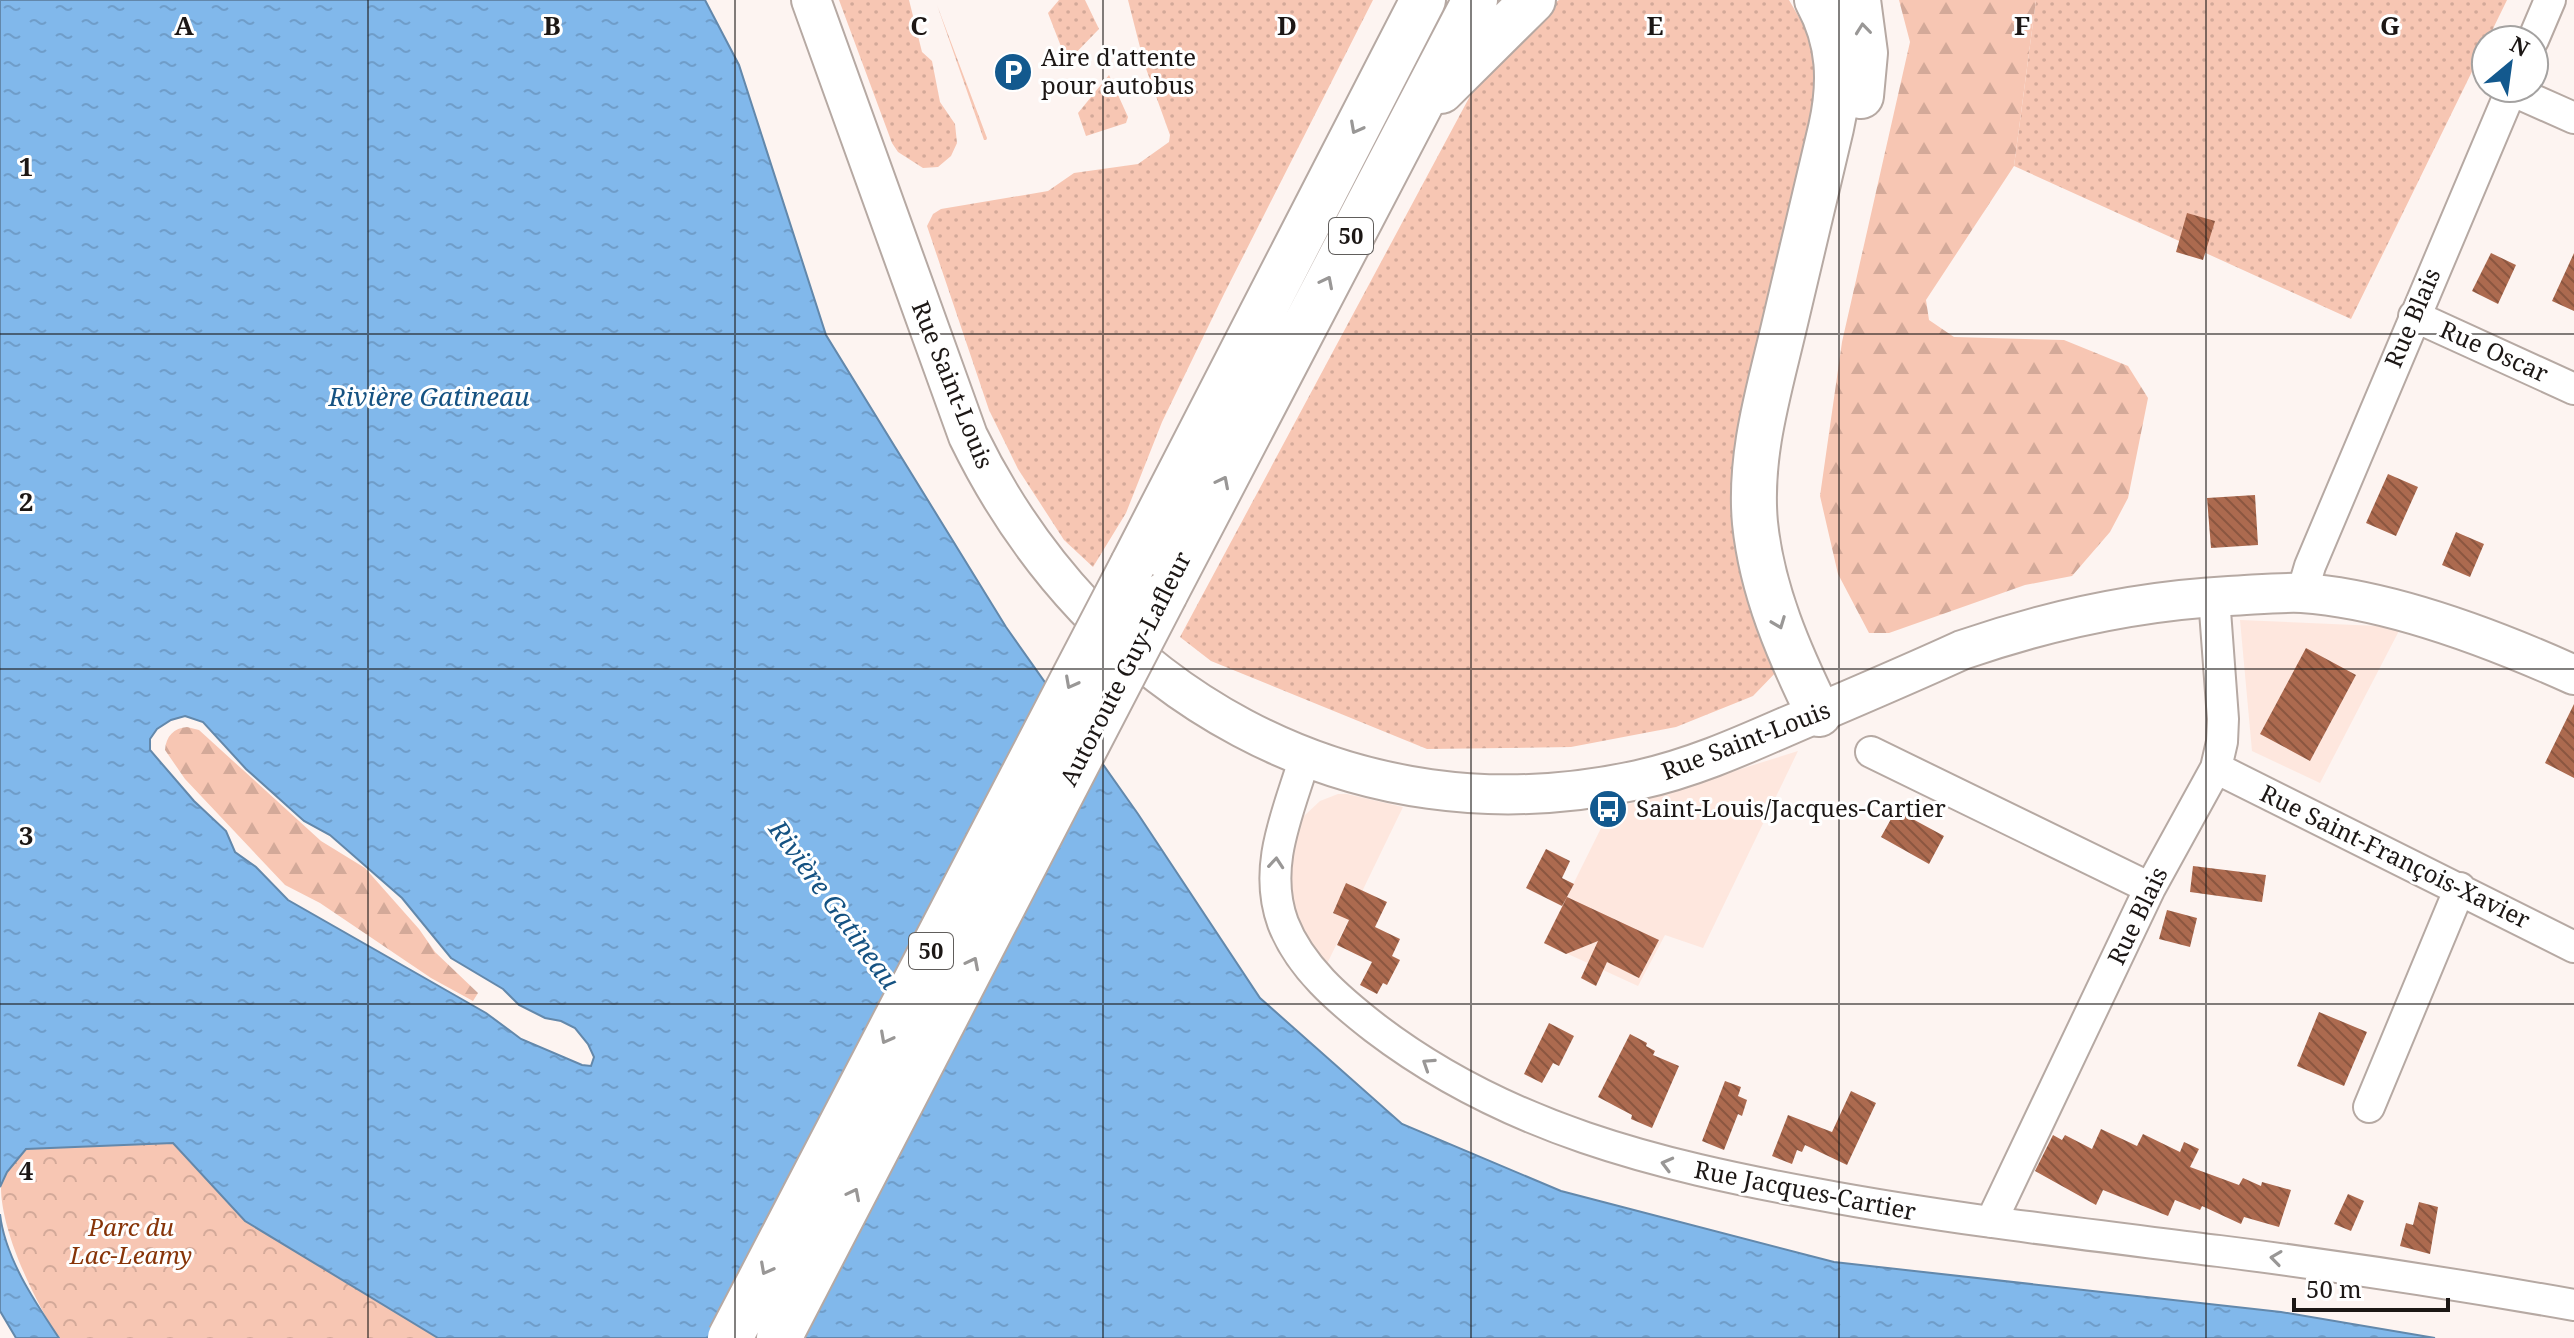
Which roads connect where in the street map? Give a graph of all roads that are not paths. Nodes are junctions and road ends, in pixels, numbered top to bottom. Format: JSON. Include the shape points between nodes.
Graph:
{"nodes":[{"id":1,"x":811,"y":0,"type":"edge"},
{"id":2,"x":1400,"y":0,"type":"edge"},
{"id":3,"x":1423,"y":0,"type":"edge"},
{"id":4,"x":1475,"y":0,"type":"edge"},
{"id":5,"x":1533,"y":0,"type":"edge"},
{"id":6,"x":1817,"y":0,"type":"edge"},
{"id":7,"x":1858,"y":0,"type":"edge"},
{"id":8,"x":2550,"y":0,"type":"edge"},
{"id":9,"x":2540,"y":24,"type":"edge"},
{"id":10,"x":1384,"y":75,"type":"junction"},
{"id":11,"x":2506,"y":104,"type":"edge"},
{"id":12,"x":2544,"y":104,"type":"edge"},
{"id":13,"x":2574,"y":118,"type":"edge"},
{"id":14,"x":1411,"y":120,"type":"junction"},
{"id":15,"x":2414,"y":316,"type":"junction"},
{"id":16,"x":2574,"y":389,"type":"edge"},
{"id":17,"x":2302,"y":593,"type":"junction"},
{"id":18,"x":2214,"y":597,"type":"junction"},
{"id":19,"x":2574,"y":675,"type":"edge"},
{"id":20,"x":1832,"y":708,"type":"junction"},
{"id":21,"x":1871,"y":752,"type":"dead end"},
{"id":22,"x":1305,"y":757,"type":"junction"},
{"id":23,"x":2216,"y":768,"type":"junction"},
{"id":24,"x":2150,"y":888,"type":"junction"},
{"id":25,"x":2460,"y":888,"type":"junction"},
{"id":26,"x":2574,"y":947,"type":"edge"},
{"id":27,"x":2369,"y":1107,"type":"dead end"},
{"id":28,"x":1991,"y":1222,"type":"junction"},
{"id":29,"x":2574,"y":1305,"type":"edge"},
{"id":30,"x":730,"y":1338,"type":"edge"},
{"id":31,"x":779,"y":1338,"type":"edge"}],
"edges":[{"from":1,"to":22,"type":"main road","name":"Rue Saint-Louis","via":[[968,436],[1011,514],[1068,591],[1135,657],[1203,707]]},
{"from":2,"to":10,"type":"highway"},
{"from":3,"to":10,"type":"highway","name":"Autoroute Guy-Lafleur","number":"50"},
{"from":4,"to":14,"type":"highway","name":"Autoroute Guy-Lafleur","number":"50"},
{"from":5,"to":14,"type":"highway"},
{"from":6,"to":20,"type":"highway","one_way":true,"via":[[1835,47],[1837,102],[1763,414],[1754,486],[1757,541],[1769,593],[1789,649]]},
{"from":20,"to":7,"type":"highway","one_way":true,"via":[[1791,572],[1780,487],[1784,442],[1862,90],[1865,53]]},
{"from":8,"to":9,"type":"street"},
{"from":10,"to":30,"type":"highway","name":"Autoroute Guy-Lafleur","number":"50","one_way":true,"bridge":true},
{"from":11,"to":15,"type":"street","name":"Rue Blais"},
{"from":12,"to":13,"type":"street"},
{"from":31,"to":14,"type":"highway","name":"Autoroute Guy-Lafleur","number":"50","one_way":true,"bridge":true},
{"from":15,"to":16,"type":"street","name":"Rue Oscar"},
{"from":15,"to":17,"type":"street","name":"Rue Blais"},
{"from":17,"to":18,"type":"main road","name":"Rue Saint-Louis"},
{"from":17,"to":19,"type":"main road","name":"Rue Saint-Louis","via":[[2432,621]]},
{"from":18,"to":20,"type":"main road","name":"Rue Saint-Louis","via":[[2136,604],[2036,626],[1962,650]]},
{"from":18,"to":23,"type":"street","name":"Rue Blais","via":[[2223,719]]},
{"from":20,"to":22,"type":"main road","name":"Rue Saint-Louis","via":[[1678,770],[1565,791],[1425,788]]},
{"from":21,"to":24,"type":"street"},
{"from":28,"to":22,"type":"street","name":"Rue Jacques-Cartier","one_way":true,"via":[[1741,1181],[1620,1151],[1498,1103],[1393,1041],[1314,974],[1280,913],[1276,851]]},
{"from":23,"to":24,"type":"street","name":"Rue Blais"},
{"from":23,"to":25,"type":"street","name":"Rue Saint-François-Xavier"},
{"from":24,"to":28,"type":"street","name":"Rue Blais"},
{"from":25,"to":26,"type":"street","name":"Rue Saint-François-Xavier"},
{"from":25,"to":27,"type":"street"},
{"from":29,"to":28,"type":"street","name":"Rue Jacques-Cartier","one_way":true,"via":[[2360,1270]]}]}
